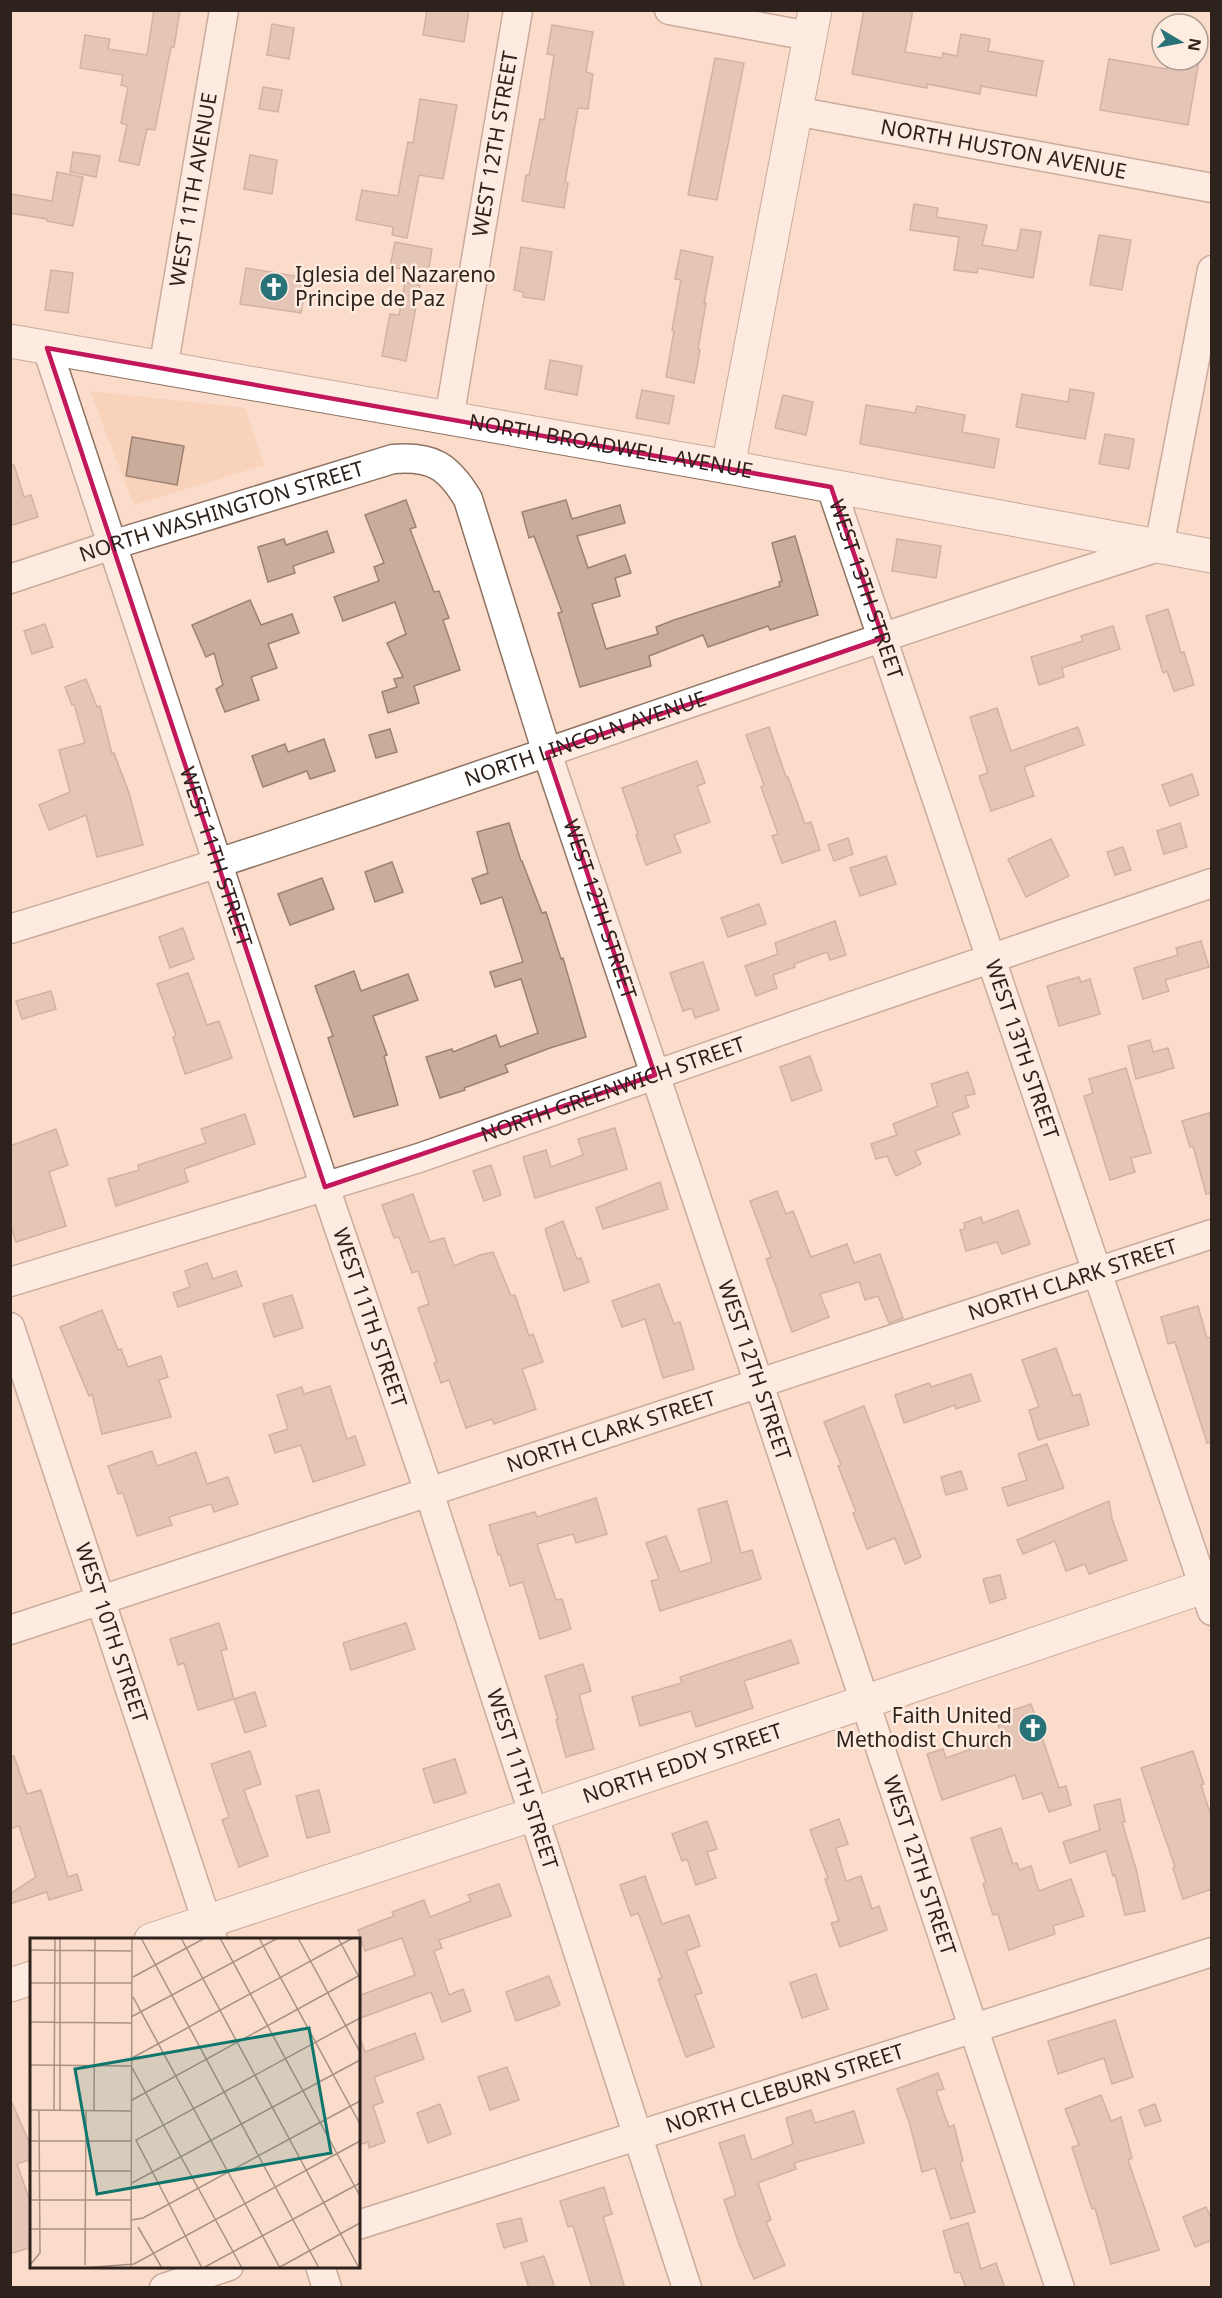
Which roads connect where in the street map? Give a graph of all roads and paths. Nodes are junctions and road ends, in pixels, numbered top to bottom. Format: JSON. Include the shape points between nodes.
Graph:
{"nodes":[{"id":1,"x":224,"y":10,"type":"edge"},
{"id":2,"x":518,"y":10,"type":"edge"},
{"id":3,"x":669,"y":10,"type":"edge"},
{"id":4,"x":812,"y":23,"type":"edge"},
{"id":5,"x":795,"y":111,"type":"junction"},
{"id":6,"x":1212,"y":188,"type":"edge"},
{"id":7,"x":1212,"y":270,"type":"edge"},
{"id":8,"x":10,"y":341,"type":"edge"},
{"id":9,"x":47,"y":348,"type":"junction"},
{"id":10,"x":163,"y":369,"type":"junction"},
{"id":11,"x":448,"y":419,"type":"junction"},
{"id":12,"x":435,"y":463,"type":"joint"},
{"id":13,"x":728,"y":467,"type":"junction"},
{"id":14,"x":831,"y":487,"type":"junction"},
{"id":15,"x":112,"y":545,"type":"junction"},
{"id":16,"x":1159,"y":547,"type":"junction"},
{"id":17,"x":1212,"y":556,"type":"edge"},
{"id":18,"x":10,"y":579,"type":"edge"},
{"id":19,"x":883,"y":638,"type":"junction"},
{"id":20,"x":547,"y":753,"type":"junction"},
{"id":21,"x":218,"y":862,"type":"junction"},
{"id":22,"x":1212,"y":883,"type":"edge"},
{"id":23,"x":10,"y":929,"type":"edge"},
{"id":24,"x":991,"y":957,"type":"junction"},
{"id":25,"x":655,"y":1075,"type":"junction"},
{"id":26,"x":325,"y":1187,"type":"junction"},
{"id":27,"x":1212,"y":1234,"type":"edge"},
{"id":28,"x":1097,"y":1272,"type":"junction"},
{"id":29,"x":10,"y":1282,"type":"edge"},
{"id":30,"x":10,"y":1327,"type":"edge"},
{"id":31,"x":759,"y":1384,"type":"junction"},
{"id":32,"x":429,"y":1492,"type":"junction"},
{"id":33,"x":1209,"y":1594,"type":"edge"},
{"id":34,"x":102,"y":1600,"type":"junction"},
{"id":35,"x":10,"y":1630,"type":"edge"},
{"id":36,"x":866,"y":1702,"type":"junction"},
{"id":37,"x":534,"y":1814,"type":"junction"},
{"id":38,"x":210,"y":1930,"type":"edge"},
{"id":39,"x":163,"y":1938,"type":"edge"},
{"id":40,"x":1212,"y":1952,"type":"edge"},
{"id":41,"x":30,"y":1979,"type":"edge"},
{"id":42,"x":10,"y":1985,"type":"edge"},
{"id":43,"x":974,"y":2029,"type":"junction"},
{"id":44,"x":638,"y":2136,"type":"junction"},
{"id":45,"x":360,"y":2224,"type":"edge"},
{"id":46,"x":223,"y":2268,"type":"edge"},
{"id":47,"x":321,"y":2268,"type":"edge"},
{"id":48,"x":164,"y":2288,"type":"edge"},
{"id":49,"x":327,"y":2288,"type":"edge"},
{"id":50,"x":687,"y":2288,"type":"edge"},
{"id":51,"x":1060,"y":2288,"type":"edge"}],
"edges":[{"from":1,"to":10,"type":"street","name":"WEST 11TH AVENUE"},
{"from":2,"to":11,"type":"street","name":"WEST 12TH STREET"},
{"from":3,"to":4,"type":"street"},
{"from":4,"to":5,"type":"main road"},
{"from":5,"to":6,"type":"street","name":"NORTH HUSTON AVENUE"},
{"from":5,"to":13,"type":"main road"},
{"from":7,"to":16,"type":"street"},
{"from":8,"to":9,"type":"main road","name":"NORTH BROADWELL AVENUE"},
{"from":9,"to":10,"type":"main road","name":"NORTH BROADWELL AVENUE"},
{"from":9,"to":15,"type":"street","name":"WEST 11TH STREET"},
{"from":10,"to":11,"type":"main road","name":"NORTH BROADWELL AVENUE"},
{"from":11,"to":13,"type":"main road","name":"NORTH BROADWELL AVENUE"},
{"from":12,"to":15,"type":"street","name":"NORTH WASHINGTON STREET","via":[[393,459]]},
{"from":12,"to":20,"type":"street","name":"WEST 12TH STREET","via":[[444,468],[468,500]]},
{"from":13,"to":14,"type":"main road","name":"NORTH BROADWELL AVENUE"},
{"from":14,"to":16,"type":"main road","name":"NORTH BROADWELL AVENUE"},
{"from":14,"to":19,"type":"street","name":"WEST 13TH STREET"},
{"from":15,"to":18,"type":"street","name":"NORTH WASHINGTON STREET"},
{"from":15,"to":21,"type":"street","name":"WEST 11TH STREET"},
{"from":16,"to":17,"type":"main road","name":"NORTH BROADWELL AVENUE"},
{"from":16,"to":19,"type":"street","name":"NORTH LINCOLN AVENUE"},
{"from":19,"to":20,"type":"street","name":"NORTH LINCOLN AVENUE"},
{"from":19,"to":24,"type":"street","name":"WEST 13TH STREET"},
{"from":20,"to":21,"type":"street","name":"NORTH LINCOLN AVENUE"},
{"from":20,"to":25,"type":"street","name":"WEST 12TH STREET"},
{"from":21,"to":23,"type":"street","name":"NORTH LINCOLN AVENUE"},
{"from":21,"to":26,"type":"street","name":"WEST 11TH STREET"},
{"from":22,"to":24,"type":"street","name":"NORTH GREENWICH STREET"},
{"from":24,"to":25,"type":"street","name":"NORTH GREENWICH STREET"},
{"from":24,"to":28,"type":"street","name":"WEST 13TH STREET"},
{"from":25,"to":26,"type":"street","name":"NORTH GREENWICH STREET"},
{"from":25,"to":31,"type":"street","name":"WEST 12TH STREET"},
{"from":26,"to":29,"type":"street","name":"NORTH GREENWICH STREET"},
{"from":26,"to":32,"type":"street","name":"WEST 11TH STREET"},
{"from":27,"to":28,"type":"street","name":"NORTH CLARK STREET"},
{"from":28,"to":31,"type":"street","name":"NORTH CLARK STREET"},
{"from":28,"to":33,"type":"street","name":"WEST 13TH STREET"},
{"from":30,"to":34,"type":"street","name":"WEST 10TH STREET"},
{"from":31,"to":32,"type":"street","name":"NORTH CLARK STREET"},
{"from":31,"to":36,"type":"street","name":"WEST 12TH STREET"},
{"from":32,"to":34,"type":"street","name":"NORTH CLARK STREET"},
{"from":32,"to":37,"type":"street","name":"WEST 11TH STREET"},
{"from":33,"to":36,"type":"main road","name":"NORTH EDDY STREET"},
{"from":34,"to":35,"type":"street","name":"NORTH CLARK STREET"},
{"from":34,"to":38,"type":"street","name":"WEST 10TH STREET"},
{"from":36,"to":37,"type":"main road","name":"NORTH EDDY STREET"},
{"from":36,"to":43,"type":"street","name":"WEST 12TH STREET"},
{"from":37,"to":38,"type":"main road","name":"NORTH EDDY STREET"},
{"from":37,"to":44,"type":"street","name":"WEST 11TH STREET"},
{"from":38,"to":39,"type":"main road","name":"NORTH EDDY STREET"},
{"from":40,"to":43,"type":"street","name":"NORTH CLEBURN STREET"},
{"from":41,"to":42,"type":"main road"},
{"from":43,"to":44,"type":"street","name":"NORTH CLEBURN STREET"},
{"from":43,"to":51,"type":"street","name":"WEST 12TH STREET"},
{"from":44,"to":45,"type":"street","name":"NORTH CLEBURN STREET"},
{"from":44,"to":50,"type":"street","name":"WEST 11TH STREET"},
{"from":46,"to":48,"type":"street"},
{"from":47,"to":49,"type":"street"}]}
